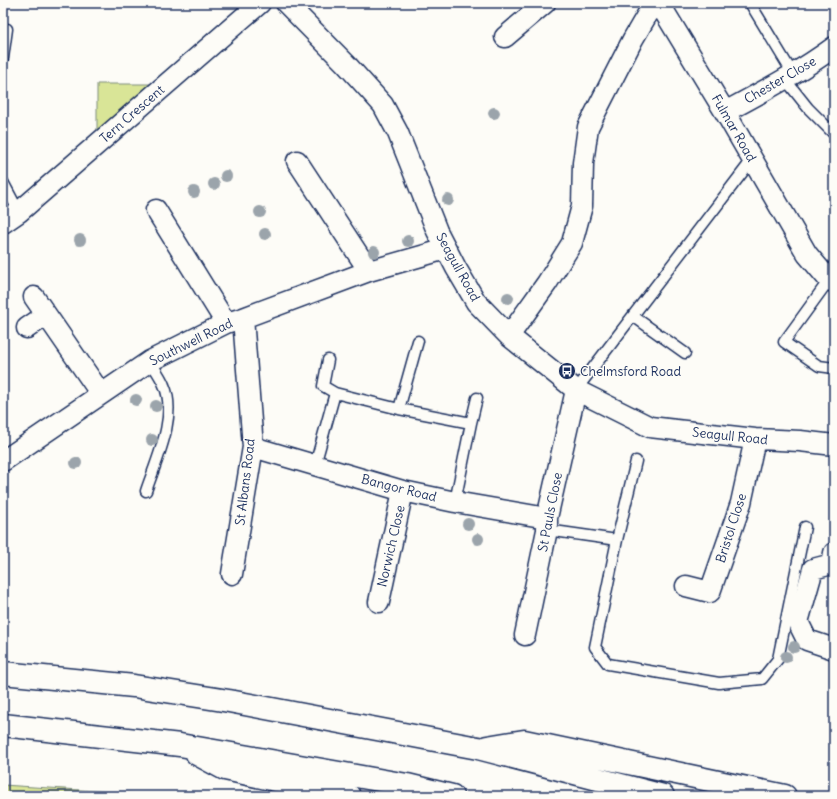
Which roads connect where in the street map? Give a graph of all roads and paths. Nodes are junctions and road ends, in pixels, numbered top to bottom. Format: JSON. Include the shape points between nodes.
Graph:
{"nodes":[{"id":1,"x":260,"y":3,"type":"edge"},
{"id":2,"x":286,"y":3,"type":"edge"},
{"id":3,"x":545,"y":3,"type":"edge"},
{"id":4,"x":658,"y":3,"type":"edge"},
{"id":5,"x":750,"y":3,"type":"edge"},
{"id":6,"x":7,"y":29,"type":"dead end"},
{"id":7,"x":505,"y":38,"type":"dead end"},
{"id":8,"x":834,"y":46,"type":"edge"},
{"id":9,"x":3,"y":58,"type":"edge"},
{"id":10,"x":789,"y":77,"type":"junction"},
{"id":11,"x":725,"y":112,"type":"junction"},
{"id":12,"x":834,"y":134,"type":"edge"},
{"id":13,"x":752,"y":160,"type":"junction"},
{"id":14,"x":297,"y":161,"type":"dead end"},
{"id":15,"x":3,"y":182,"type":"edge"},
{"id":16,"x":156,"y":210,"type":"dead end"},
{"id":17,"x":19,"y":212,"type":"junction"},
{"id":18,"x":3,"y":223,"type":"edge"},
{"id":19,"x":446,"y":249,"type":"junction"},
{"id":20,"x":369,"y":271,"type":"junction"},
{"id":21,"x":831,"y":281,"type":"edge"},
{"id":22,"x":34,"y":297,"type":"dead end"},
{"id":23,"x":46,"y":315,"type":"junction"},
{"id":24,"x":633,"y":316,"type":"junction"},
{"id":25,"x":235,"y":321,"type":"junction"},
{"id":26,"x":27,"y":328,"type":"dead end"},
{"id":27,"x":509,"y":336,"type":"junction"},
{"id":28,"x":418,"y":341,"type":"dead end"},
{"id":29,"x":685,"y":353,"type":"dead end"},
{"id":30,"x":328,"y":360,"type":"dead end"},
{"id":31,"x":150,"y":361,"type":"junction"},
{"id":32,"x":834,"y":368,"type":"edge"},
{"id":33,"x":576,"y":390,"type":"junction"},
{"id":34,"x":335,"y":393,"type":"junction"},
{"id":35,"x":101,"y":394,"type":"junction"},
{"id":36,"x":476,"y":398,"type":"dead end"},
{"id":37,"x":399,"y":409,"type":"junction"},
{"id":38,"x":471,"y":423,"type":"junction"},
{"id":39,"x":755,"y":440,"type":"junction"},
{"id":40,"x":834,"y":445,"type":"edge"},
{"id":41,"x":253,"y":447,"type":"junction"},
{"id":42,"x":3,"y":461,"type":"edge"},
{"id":43,"x":636,"y":461,"type":"dead end"},
{"id":44,"x":315,"y":465,"type":"junction"},
{"id":45,"x":146,"y":491,"type":"dead end"},
{"id":46,"x":404,"y":491,"type":"junction"},
{"id":47,"x":455,"y":502,"type":"junction"},
{"id":48,"x":547,"y":524,"type":"junction"},
{"id":49,"x":805,"y":527,"type":"dead end"},
{"id":50,"x":617,"y":540,"type":"junction"},
{"id":51,"x":834,"y":553,"type":"edge"},
{"id":52,"x":232,"y":574,"type":"dead end"},
{"id":53,"x":686,"y":586,"type":"dead end"},
{"id":54,"x":379,"y":602,"type":"dead end"},
{"id":55,"x":525,"y":635,"type":"dead end"},
{"id":56,"x":834,"y":648,"type":"edge"},
{"id":57,"x":3,"y":673,"type":"edge"},
{"id":58,"x":3,"y":725,"type":"edge"},
{"id":59,"x":180,"y":745,"type":"junction"},
{"id":60,"x":478,"y":748,"type":"junction"},
{"id":61,"x":349,"y":796,"type":"edge"},
{"id":62,"x":452,"y":796,"type":"edge"},
{"id":63,"x":663,"y":796,"type":"edge"},
{"id":64,"x":785,"y":796,"type":"edge"}],
"edges":[{"from":1,"to":17,"type":"street","name":"Tern Crescent"},
{"from":2,"to":19,"type":"street","name":"Seagull Road","via":[[383,105],[398,133]]},
{"from":3,"to":7,"type":"street"},
{"from":4,"to":11,"type":"street","name":"Fulmar Road"},
{"from":4,"to":27,"type":"street","via":[[647,15],[633,39],[588,127],[583,163],[582,206],[572,243]]},
{"from":5,"to":10,"type":"lane"},
{"from":6,"to":9,"type":"lane"},
{"from":8,"to":10,"type":"street","name":"Chester Close"},
{"from":10,"to":11,"type":"street","name":"Chester Close"},
{"from":10,"to":12,"type":"lane","via":[[808,108]]},
{"from":11,"to":13,"type":"street","name":"Fulmar Road"},
{"from":13,"to":21,"type":"street","name":"Fulmar Road","via":[[807,254]]},
{"from":13,"to":24,"type":"lane"},
{"from":14,"to":20,"type":"street"},
{"from":15,"to":17,"type":"lane"},
{"from":16,"to":25,"type":"street"},
{"from":17,"to":18,"type":"street","name":"Tern Crescent"},
{"from":19,"to":20,"type":"street","name":"Southwell Road"},
{"from":19,"to":27,"type":"street","name":"Seagull Road","via":[[476,302]]},
{"from":20,"to":25,"type":"street","name":"Southwell Road"},
{"from":21,"to":32,"type":"lane","via":[[784,342],[819,366]]},
{"from":22,"to":23,"type":"street"},
{"from":23,"to":26,"type":"street"},
{"from":23,"to":35,"type":"street"},
{"from":24,"to":29,"type":"lane"},
{"from":24,"to":33,"type":"lane"},
{"from":25,"to":31,"type":"street","name":"Southwell Road"},
{"from":25,"to":41,"type":"street","name":"St Albans Road"},
{"from":27,"to":33,"type":"street","name":"Seagull Road"},
{"from":28,"to":37,"type":"lane"},
{"from":30,"to":34,"type":"lane","via":[[323,386]]},
{"from":31,"to":35,"type":"street","name":"Southwell Road"},
{"from":31,"to":45,"type":"lane","via":[[164,385],[169,410],[167,426]]},
{"from":33,"to":39,"type":"street","name":"Seagull Road","via":[[650,426]]},
{"from":33,"to":48,"type":"street","name":"St Pauls Close"},
{"from":34,"to":37,"type":"lane"},
{"from":34,"to":44,"type":"lane"},
{"from":35,"to":42,"type":"street","name":"Southwell Road"},
{"from":36,"to":38,"type":"lane"},
{"from":37,"to":38,"type":"lane"},
{"from":38,"to":47,"type":"lane"},
{"from":39,"to":40,"type":"street","name":"Seagull Road"},
{"from":39,"to":53,"type":"street","name":"Bristol Close","via":[[741,503],[710,592]]},
{"from":41,"to":44,"type":"street","name":"Bangor Road"},
{"from":41,"to":52,"type":"street","name":"St Albans Road"},
{"from":43,"to":50,"type":"lane"},
{"from":44,"to":46,"type":"street","name":"Bangor Road"},
{"from":46,"to":47,"type":"street","name":"Bangor Road"},
{"from":46,"to":54,"type":"street","name":"Norwich Close"},
{"from":47,"to":48,"type":"street","name":"Bangor Road"},
{"from":48,"to":50,"type":"lane"},
{"from":48,"to":55,"type":"street","name":"St Pauls Close"},
{"from":49,"to":50,"type":"lane","via":[[778,659],[762,679],[726,682],[608,664],[595,647]]},
{"from":51,"to":56,"type":"street","via":[[832,564],[813,569],[798,622],[806,640]]},
{"from":57,"to":60,"type":"highway","via":[[150,689],[228,701]]},
{"from":58,"to":59,"type":"highway"},
{"from":59,"to":61,"type":"highway","via":[[225,769]]},
{"from":59,"to":62,"type":"highway","via":[[407,785]]},
{"from":60,"to":63,"type":"highway"},
{"from":60,"to":64,"type":"highway","via":[[524,741]]}]}
